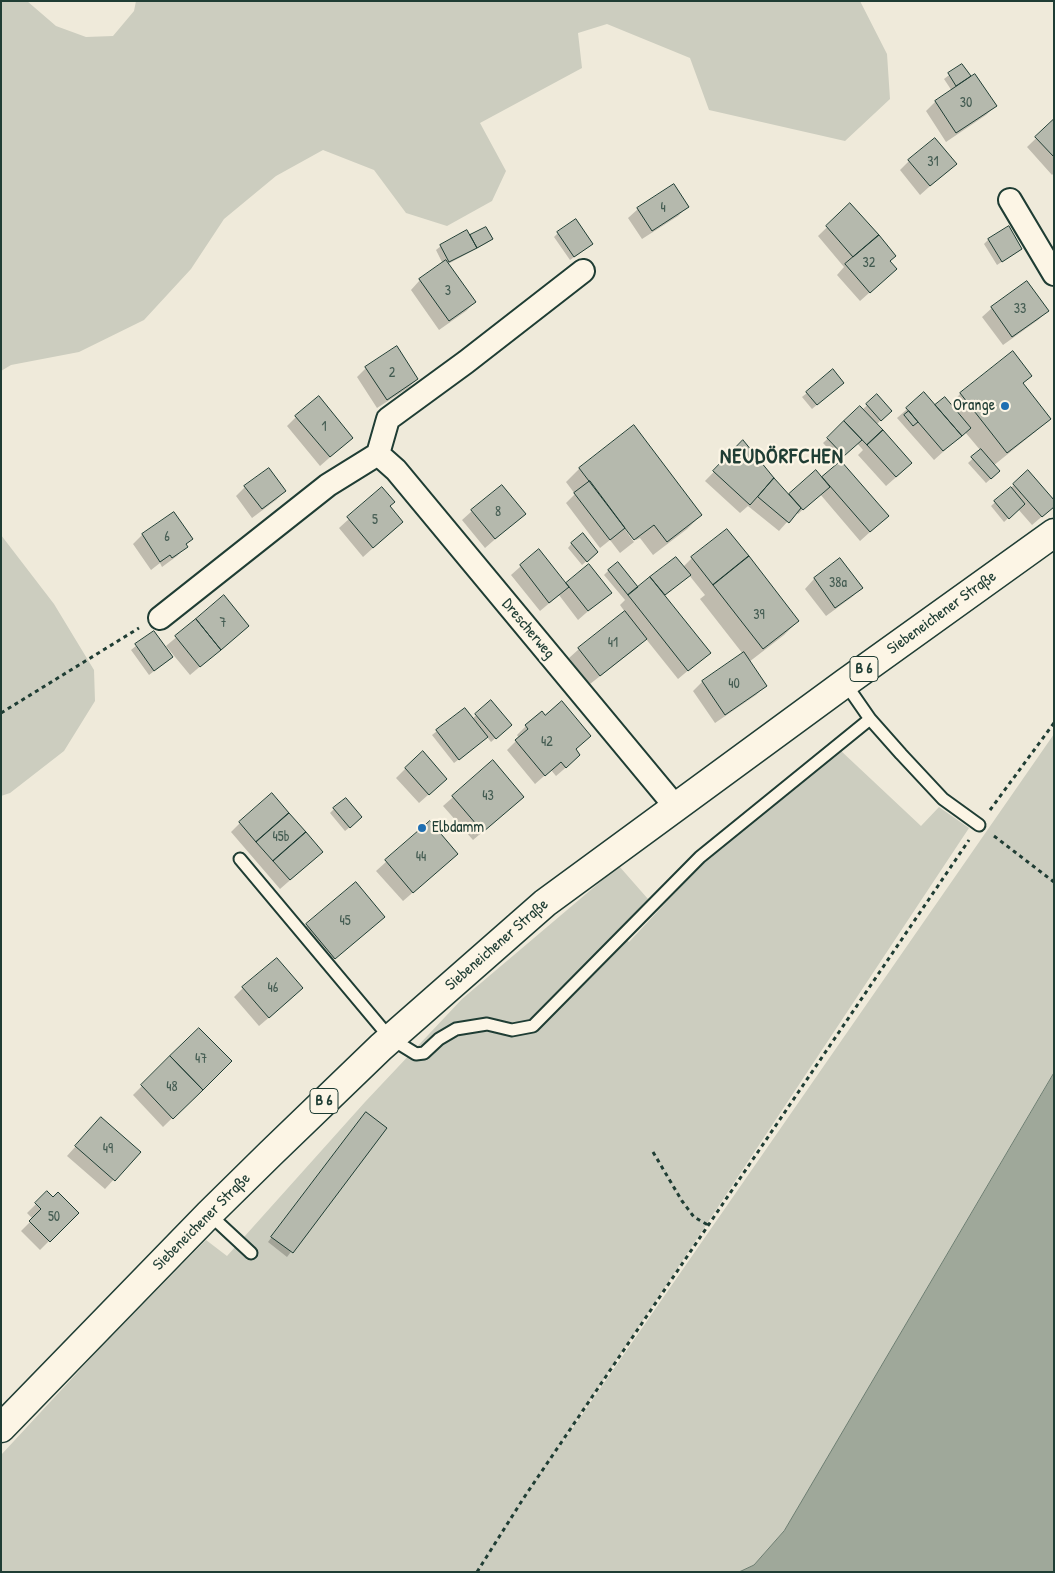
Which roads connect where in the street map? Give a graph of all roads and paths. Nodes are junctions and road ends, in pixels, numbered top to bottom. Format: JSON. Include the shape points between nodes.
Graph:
{"nodes":[{"id":1,"x":1010,"y":200,"type":"dead end"},
{"id":2,"x":583,"y":271,"type":"dead end"},
{"id":3,"x":1054,"y":274,"type":"edge"},
{"id":4,"x":378,"y":454,"type":"junction"},
{"id":5,"x":1054,"y":533,"type":"edge"},
{"id":6,"x":160,"y":618,"type":"joint"},
{"id":7,"x":845,"y":683,"type":"junction"},
{"id":8,"x":1,"y":713,"type":"edge"},
{"id":9,"x":870,"y":719,"type":"junction"},
{"id":10,"x":1054,"y":723,"type":"edge"},
{"id":11,"x":675,"y":806,"type":"junction"},
{"id":12,"x":979,"y":825,"type":"junction"},
{"id":13,"x":240,"y":859,"type":"dead end"},
{"id":14,"x":1054,"y":882,"type":"edge"},
{"id":15,"x":390,"y":1038,"type":"junction"},
{"id":16,"x":653,"y":1152,"type":"dead end"},
{"id":17,"x":208,"y":1214,"type":"junction"},
{"id":18,"x":708,"y":1225,"type":"junction"},
{"id":19,"x":251,"y":1253,"type":"dead end"},
{"id":20,"x":1,"y":1428,"type":"edge"},
{"id":21,"x":477,"y":1572,"type":"edge"}],
"edges":[{"from":1,"to":3,"type":"street"},
{"from":2,"to":4,"type":"street","via":[[388,419]]},
{"from":4,"to":6,"type":"street","via":[[328,485]]},
{"from":4,"to":11,"type":"street","name":"Drescherweg","via":[[396,470]]},
{"from":5,"to":7,"type":"main road","name":"Siebeneichener Straße","number":"B 6"},
{"from":6,"to":8,"type":"path","via":[[129,633]]},
{"from":7,"to":9,"type":"lane"},
{"from":7,"to":11,"type":"main road","name":"Siebeneichener Straße","number":"B 6"},
{"from":9,"to":12,"type":"lane","via":[[943,799]]},
{"from":9,"to":15,"type":"lane","via":[[700,857],[533,1026],[512,1030],[487,1024],[456,1030],[439,1039],[424,1053],[416,1054]]},
{"from":10,"to":12,"type":"path"},
{"from":11,"to":15,"type":"main road","name":"Siebeneichener Straße","number":"B 6","via":[[545,903]]},
{"from":12,"to":14,"type":"path"},
{"from":12,"to":18,"type":"path"},
{"from":13,"to":15,"type":"lane"},
{"from":15,"to":17,"type":"main road","name":"Siebeneichener Straße","number":"B 6"},
{"from":16,"to":18,"type":"path","via":[[694,1217]]},
{"from":17,"to":19,"type":"lane"},
{"from":17,"to":20,"type":"main road","name":"Siebeneichener Straße","number":"B 6"},
{"from":18,"to":21,"type":"path"}]}
